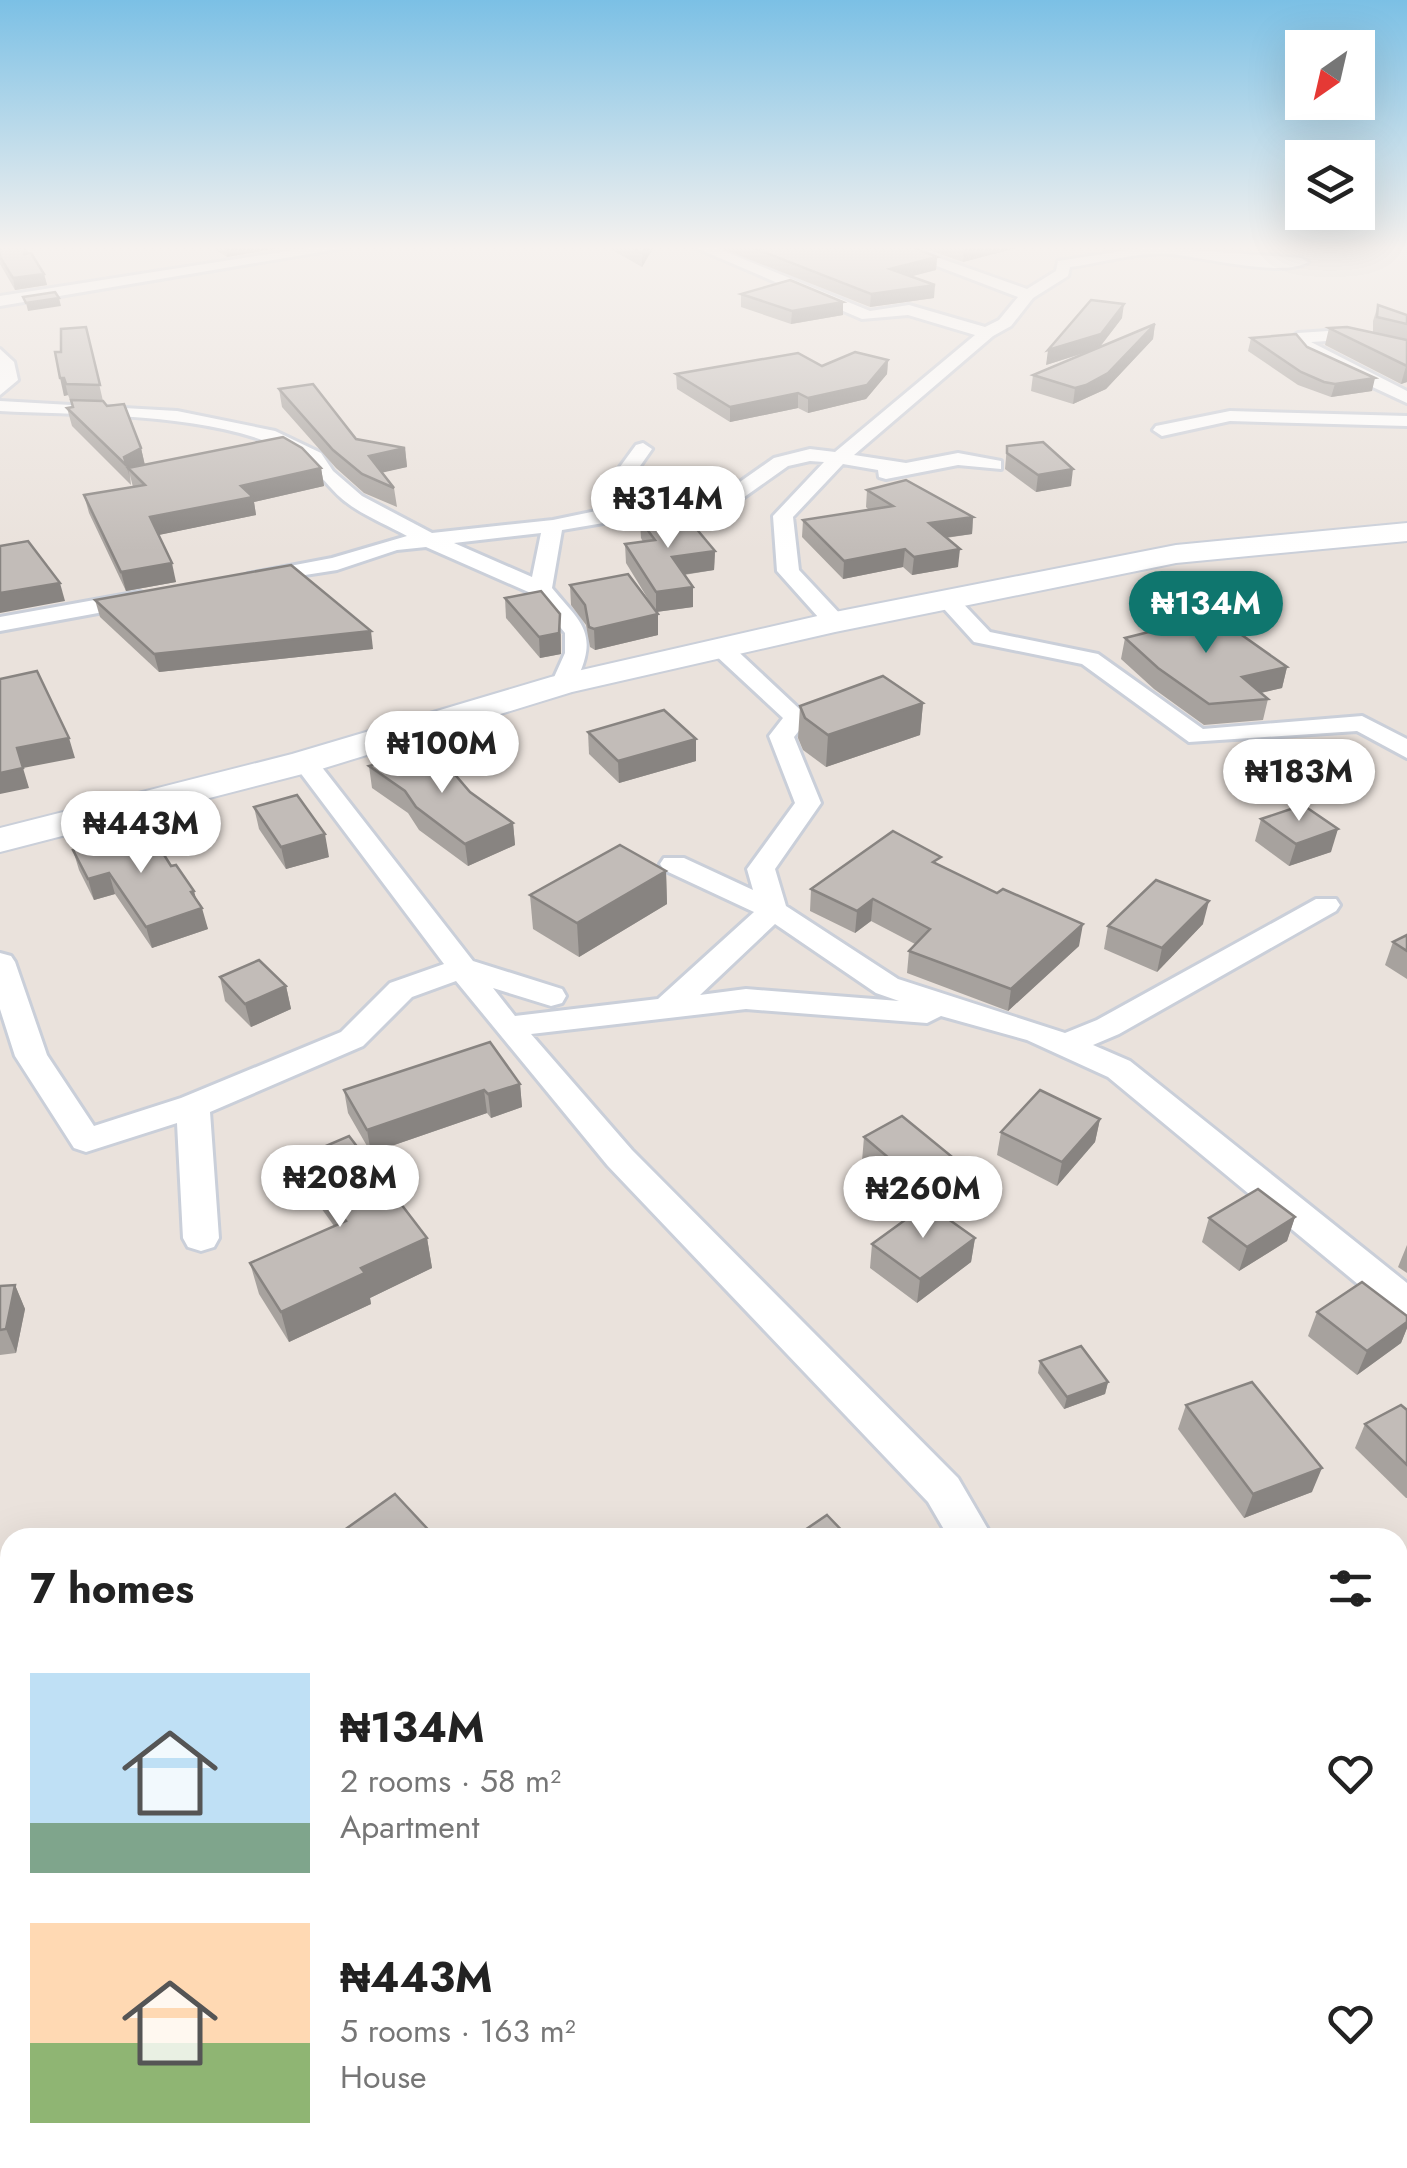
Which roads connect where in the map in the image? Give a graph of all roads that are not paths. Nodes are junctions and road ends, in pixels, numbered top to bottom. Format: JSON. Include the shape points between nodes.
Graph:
{"nodes":[{"id":1,"x":969,"y":348,"type":"edge"},
{"id":2,"x":1308,"y":348,"type":"edge"},
{"id":3,"x":2,"y":366,"type":"edge"},
{"id":4,"x":0,"y":390,"type":"edge"},
{"id":5,"x":1407,"y":398,"type":"edge"},
{"id":6,"x":0,"y":406,"type":"edge"},
{"id":7,"x":1407,"y":420,"type":"edge"},
{"id":8,"x":1162,"y":430,"type":"dead end"},
{"id":9,"x":643,"y":449,"type":"dead end"},
{"id":10,"x":839,"y":458,"type":"junction"},
{"id":11,"x":994,"y":464,"type":"dead end"},
{"id":12,"x":906,"y":469,"type":"junction"},
{"id":13,"x":810,"y":487,"type":"junction"},
{"id":14,"x":733,"y":496,"type":"junction"},
{"id":15,"x":633,"y":510,"type":"junction"},
{"id":16,"x":553,"y":526,"type":"junction"},
{"id":17,"x":1407,"y":532,"type":"edge"},
{"id":18,"x":429,"y":540,"type":"junction"},
{"id":19,"x":242,"y":582,"type":"edge"},
{"id":20,"x":541,"y":589,"type":"junction"},
{"id":21,"x":153,"y":596,"type":"edge"},
{"id":22,"x":946,"y":598,"type":"junction"},
{"id":23,"x":834,"y":622,"type":"junction"},
{"id":24,"x":0,"y":624,"type":"edge"},
{"id":25,"x":720,"y":648,"type":"junction"},
{"id":26,"x":563,"y":684,"type":"junction"},
{"id":27,"x":1407,"y":750,"type":"edge"},
{"id":28,"x":305,"y":762,"type":"junction"},
{"id":29,"x":0,"y":840,"type":"edge"},
{"id":30,"x":674,"y":864,"type":"dead end"},
{"id":31,"x":1326,"y":905,"type":"dead end"},
{"id":32,"x":773,"y":910,"type":"junction"},
{"id":33,"x":0,"y":962,"type":"edge"},
{"id":34,"x":463,"y":968,"type":"junction"},
{"id":35,"x":551,"y":996,"type":"dead end"},
{"id":36,"x":665,"y":1010,"type":"junction"},
{"id":37,"x":991,"y":1021,"type":"junction"},
{"id":38,"x":507,"y":1027,"type":"junction"},
{"id":39,"x":1066,"y":1044,"type":"junction"},
{"id":40,"x":193,"y":1106,"type":"junction"},
{"id":41,"x":201,"y":1238,"type":"dead end"},
{"id":42,"x":1407,"y":1304,"type":"edge"},
{"id":43,"x":966,"y":1528,"type":"edge"}],
"edges":[{"from":1,"to":10,"type":"street"},
{"from":2,"to":5,"type":"street"},
{"from":3,"to":4,"type":"street","via":[[9,380]]},
{"from":6,"to":18,"type":"street","via":[[177,416],[268,434],[314,457],[355,500]]},
{"from":7,"to":8,"type":"street","via":[[1230,416]]},
{"from":9,"to":15,"type":"street","via":[[616,486]]},
{"from":10,"to":12,"type":"street"},
{"from":10,"to":13,"type":"street"},
{"from":10,"to":14,"type":"street","via":[[781,462]]},
{"from":11,"to":12,"type":"street","via":[[958,459]]},
{"from":12,"to":13,"type":"street"},
{"from":13,"to":14,"type":"street"},
{"from":13,"to":23,"type":"street","via":[[784,516],[788,570]]},
{"from":14,"to":15,"type":"street"},
{"from":15,"to":16,"type":"street"},
{"from":16,"to":18,"type":"street"},
{"from":16,"to":20,"type":"street"},
{"from":17,"to":22,"type":"main road","via":[[1176,554]]},
{"from":18,"to":19,"type":"street"},
{"from":18,"to":20,"type":"street"},
{"from":20,"to":26,"type":"street","via":[[576,632],[577,653]]},
{"from":21,"to":24,"type":"street"},
{"from":22,"to":23,"type":"main road"},
{"from":22,"to":27,"type":"street","via":[[982,637],[1090,659],[1198,736],[1362,723]]},
{"from":23,"to":25,"type":"main road"},
{"from":25,"to":26,"type":"main road"},
{"from":25,"to":32,"type":"street","via":[[797,718],[780,736],[808,803],[761,869]]},
{"from":26,"to":28,"type":"main road"},
{"from":28,"to":29,"type":"main road"},
{"from":28,"to":34,"type":"street"},
{"from":30,"to":32,"type":"street"},
{"from":31,"to":39,"type":"street"},
{"from":32,"to":36,"type":"street"},
{"from":32,"to":37,"type":"street","via":[[887,986]]},
{"from":33,"to":40,"type":"street","via":[[31,1056],[86,1140]]},
{"from":34,"to":35,"type":"street"},
{"from":34,"to":38,"type":"street"},
{"from":34,"to":40,"type":"street","via":[[400,990],[352,1039]]},
{"from":36,"to":37,"type":"street","via":[[746,999]]},
{"from":36,"to":38,"type":"street"},
{"from":37,"to":39,"type":"street"},
{"from":38,"to":43,"type":"street","via":[[620,1158],[942,1490]]},
{"from":39,"to":42,"type":"street","via":[[1140,1083]]},
{"from":40,"to":41,"type":"street"}]}
